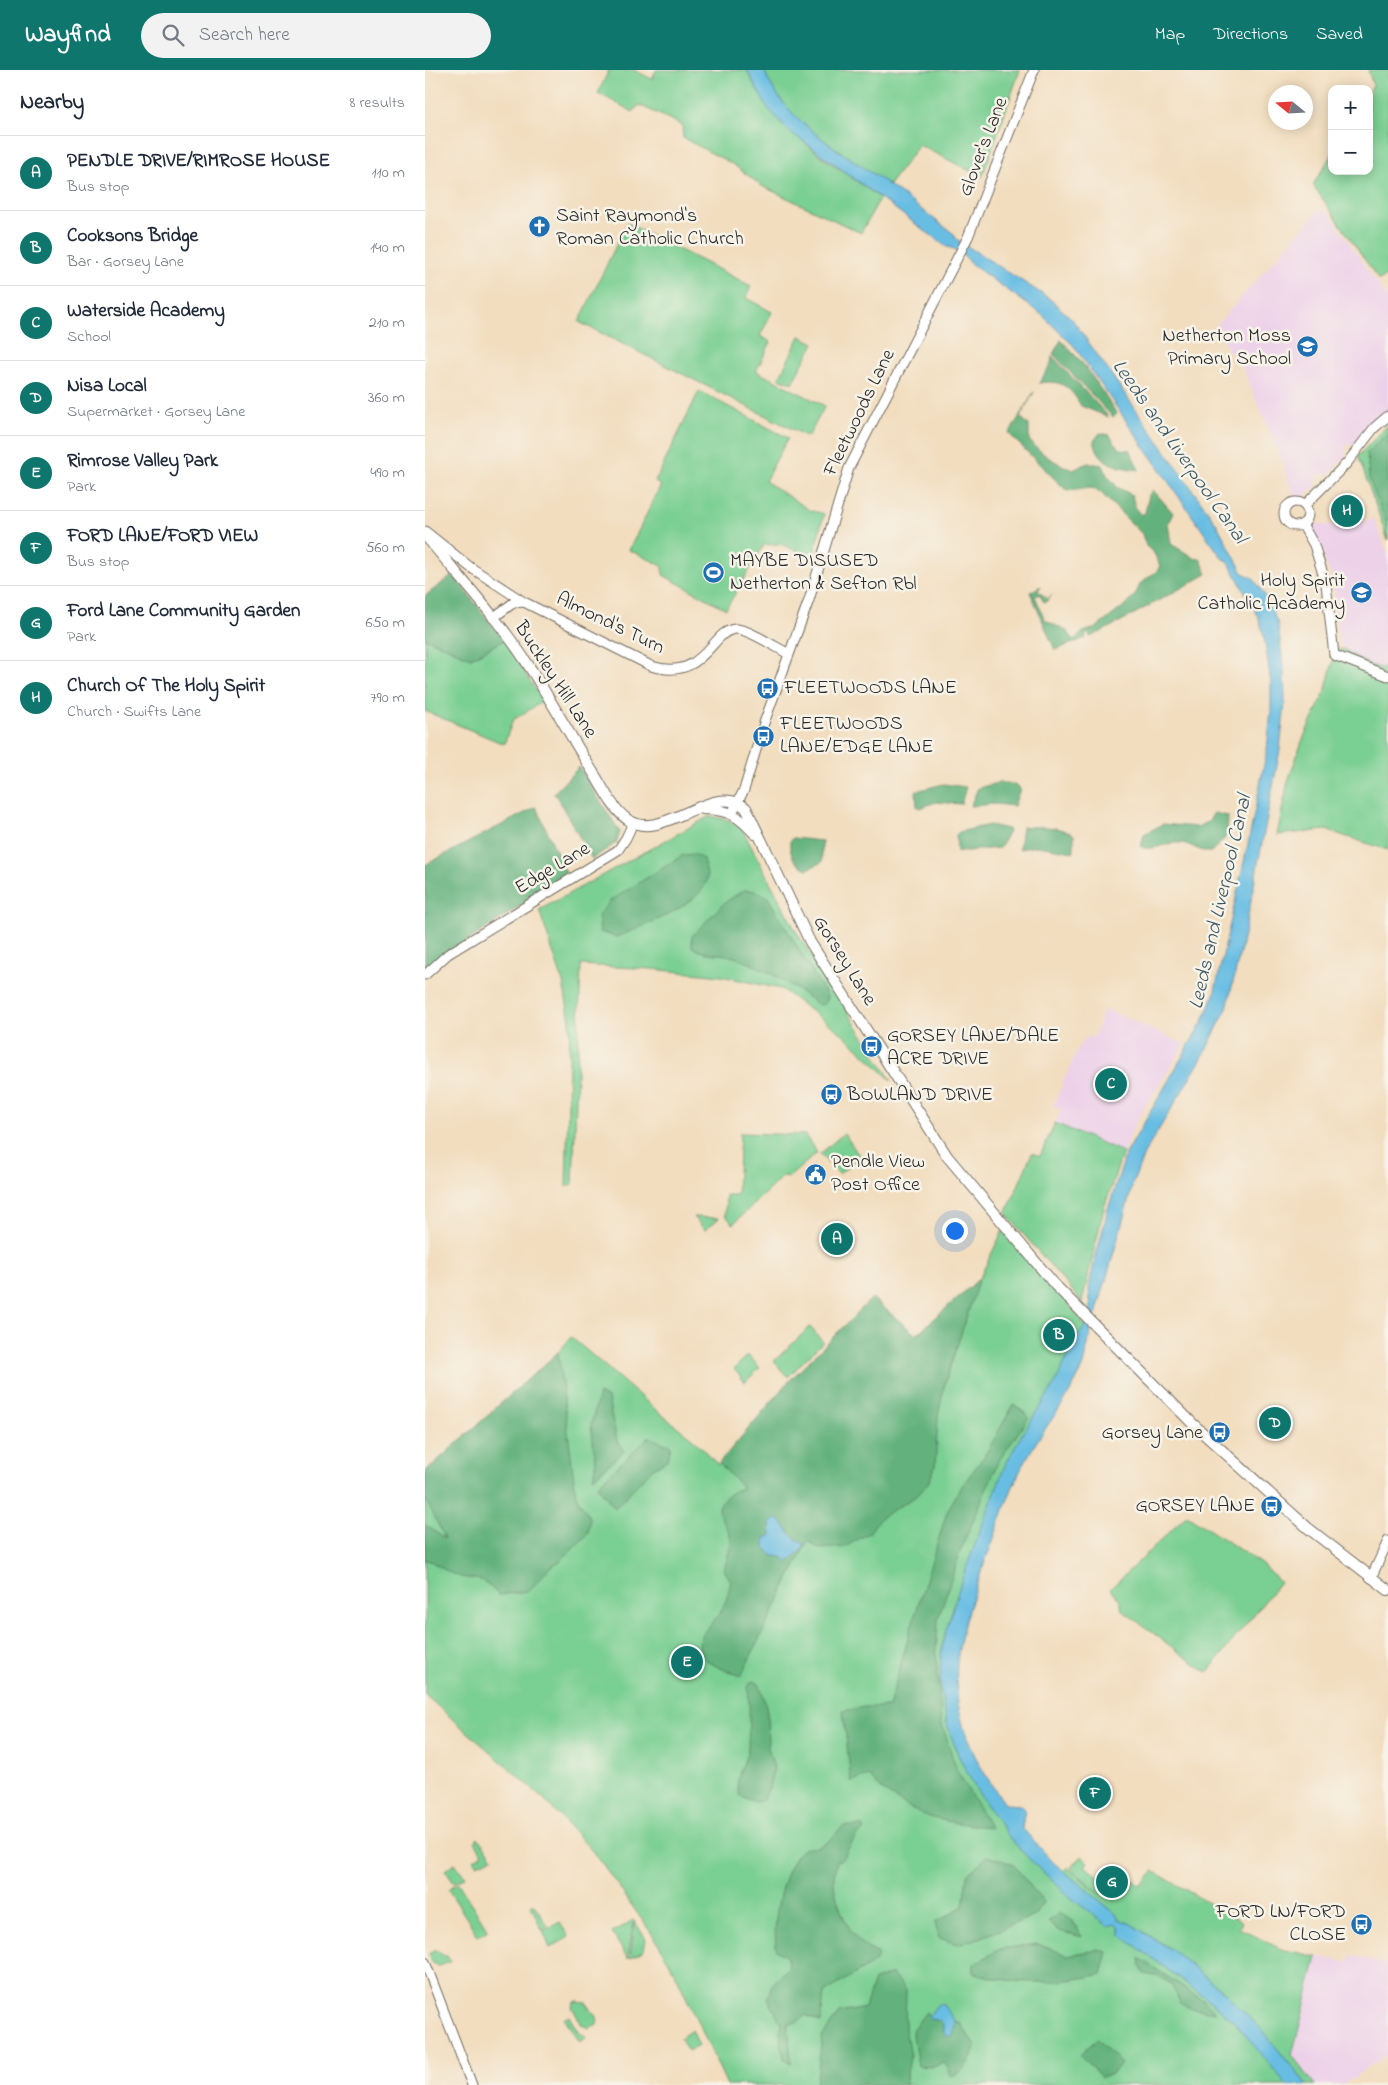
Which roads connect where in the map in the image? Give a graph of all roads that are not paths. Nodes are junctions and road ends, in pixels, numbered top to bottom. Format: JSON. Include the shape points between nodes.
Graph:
{"nodes":[{"id":1,"x":1034,"y":70,"type":"edge"},
{"id":2,"x":957,"y":260,"type":"joint"},
{"id":3,"x":1388,"y":416,"type":"edge"},
{"id":4,"x":1305,"y":506,"type":"junction"},
{"id":5,"x":1303,"y":524,"type":"junction"},
{"id":6,"x":425,"y":531,"type":"edge"},
{"id":7,"x":425,"y":535,"type":"edge"},
{"id":8,"x":524,"y":602,"type":"junction"},
{"id":9,"x":493,"y":618,"type":"junction"},
{"id":10,"x":789,"y":654,"type":"junction"},
{"id":11,"x":1388,"y":676,"type":"edge"},
{"id":12,"x":738,"y":803,"type":"junction"},
{"id":13,"x":696,"y":808,"type":"junction"},
{"id":14,"x":732,"y":813,"type":"junction"},
{"id":15,"x":633,"y":822,"type":"junction"},
{"id":16,"x":759,"y":838,"type":"junction"},
{"id":17,"x":425,"y":975,"type":"edge"},
{"id":18,"x":1388,"y":1541,"type":"edge"},
{"id":19,"x":1371,"y":1578,"type":"junction"},
{"id":20,"x":1388,"y":1590,"type":"edge"},
{"id":21,"x":425,"y":1962,"type":"edge"},
{"id":22,"x":472,"y":2085,"type":"edge"}],
"edges":[{"from":1,"to":2,"type":"street","name":"Glover's Lane"},
{"from":2,"to":10,"type":"street","name":"Fleetwoods Lane","via":[[852,462],[815,583]]},
{"from":3,"to":4,"type":"street"},
{"from":4,"to":5,"type":"street","via":[[1308,515]]},
{"from":4,"to":5,"type":"street","via":[[1292,502],[1284,510],[1284,518],[1289,524]]},
{"from":5,"to":11,"type":"street","via":[[1326,584],[1334,655]]},
{"from":6,"to":8,"type":"street","via":[[470,567]]},
{"from":7,"to":9,"type":"main road","name":"Buckley Hill Lane"},
{"from":8,"to":9,"type":"street","name":"Almond's Turn","via":[[513,603]]},
{"from":8,"to":10,"type":"street","name":"Almond's Turn","via":[[663,669],[681,668],[700,659],[726,631],[738,629]]},
{"from":9,"to":15,"type":"main road","name":"Buckley Hill Lane","via":[[528,664],[610,798],[621,814]]},
{"from":10,"to":12,"type":"street","name":"Fleetwoods Lane"},
{"from":12,"to":13,"type":"main road","via":[[717,801]]},
{"from":12,"to":14,"type":"street","name":"Fleetwoods Lane"},
{"from":12,"to":16,"type":"main road","name":"Gorsey Lane","via":[[746,808]]},
{"from":13,"to":14,"type":"main road"},
{"from":13,"to":15,"type":"main road","via":[[657,824]]},
{"from":14,"to":16,"type":"main road","name":"Gorsey Lane"},
{"from":15,"to":17,"type":"street","name":"Edge Lane","via":[[618,850],[448,954]]},
{"from":16,"to":19,"type":"main road","name":"Gorsey Lane","via":[[810,942],[947,1156],[1045,1274],[1105,1337],[1219,1450]]},
{"from":18,"to":19,"type":"street"},
{"from":19,"to":20,"type":"main road","name":"Gorsey Lane"},
{"from":21,"to":22,"type":"street"}]}
